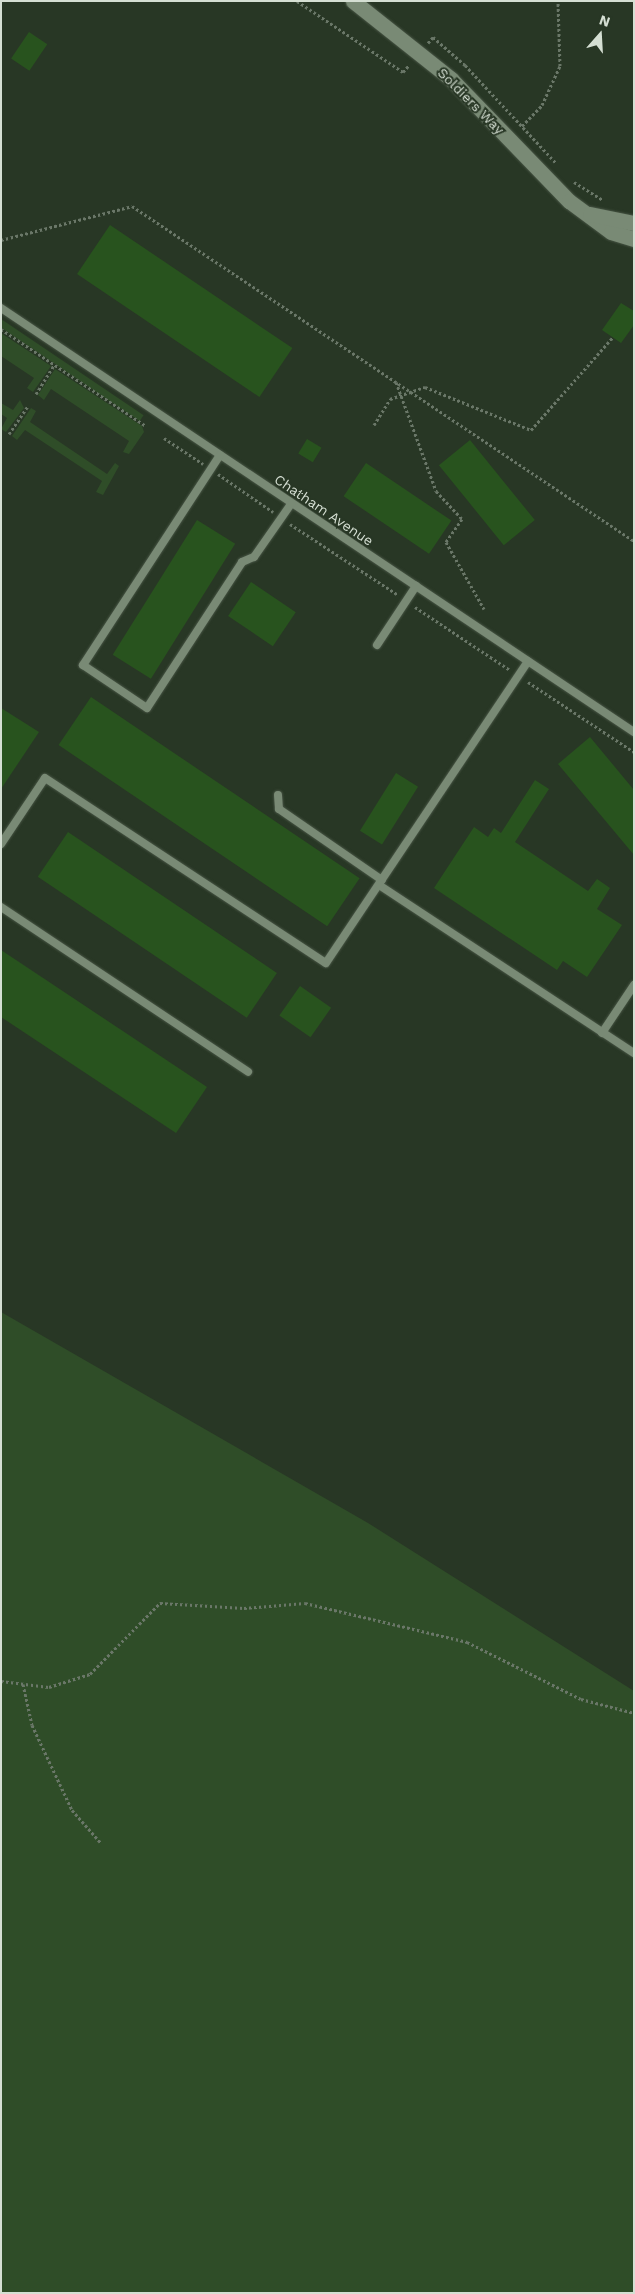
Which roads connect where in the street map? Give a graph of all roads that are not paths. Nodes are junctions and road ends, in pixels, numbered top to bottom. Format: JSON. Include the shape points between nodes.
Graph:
{"nodes":[{"id":1,"x":353,"y":1,"type":"edge"},
{"id":2,"x":580,"y":210,"type":"junction"},
{"id":3,"x":634,"y":223,"type":"edge"},
{"id":4,"x":634,"y":239,"type":"edge"},
{"id":5,"x":1,"y":308,"type":"edge"},
{"id":6,"x":220,"y":455,"type":"junction"},
{"id":7,"x":291,"y":504,"type":"junction"},
{"id":8,"x":416,"y":586,"type":"junction"},
{"id":9,"x":377,"y":645,"type":"dead end"},
{"id":10,"x":528,"y":661,"type":"junction"},
{"id":11,"x":634,"y":732,"type":"edge"},
{"id":12,"x":278,"y":795,"type":"dead end"},
{"id":13,"x":1,"y":844,"type":"edge"},
{"id":14,"x":381,"y":883,"type":"junction"},
{"id":15,"x":1,"y":907,"type":"edge"},
{"id":16,"x":634,"y":985,"type":"edge"},
{"id":17,"x":602,"y":1032,"type":"junction"},
{"id":18,"x":634,"y":1053,"type":"edge"},
{"id":19,"x":248,"y":1072,"type":"dead end"}],
"edges":[{"from":1,"to":2,"type":"street","name":"Soldiers Way","via":[[440,70]]},
{"from":2,"to":3,"type":"street"},
{"from":2,"to":4,"type":"street","name":"Soldiers Way","via":[[611,232]]},
{"from":5,"to":6,"type":"lane","name":"Chatham Avenue"},
{"from":6,"to":7,"type":"lane","name":"Chatham Avenue"},
{"from":6,"to":7,"type":"lane","via":[[83,665],[147,708],[242,562],[254,557]]},
{"from":7,"to":8,"type":"lane","name":"Chatham Avenue"},
{"from":8,"to":9,"type":"lane"},
{"from":8,"to":10,"type":"lane","name":"Chatham Avenue"},
{"from":10,"to":11,"type":"lane","name":"Chatham Avenue"},
{"from":10,"to":14,"type":"lane"},
{"from":12,"to":14,"type":"lane","via":[[279,809]]},
{"from":13,"to":14,"type":"lane","via":[[45,778],[326,963]]},
{"from":14,"to":17,"type":"lane"},
{"from":15,"to":19,"type":"lane"},
{"from":16,"to":17,"type":"lane"},
{"from":17,"to":18,"type":"lane"}]}
